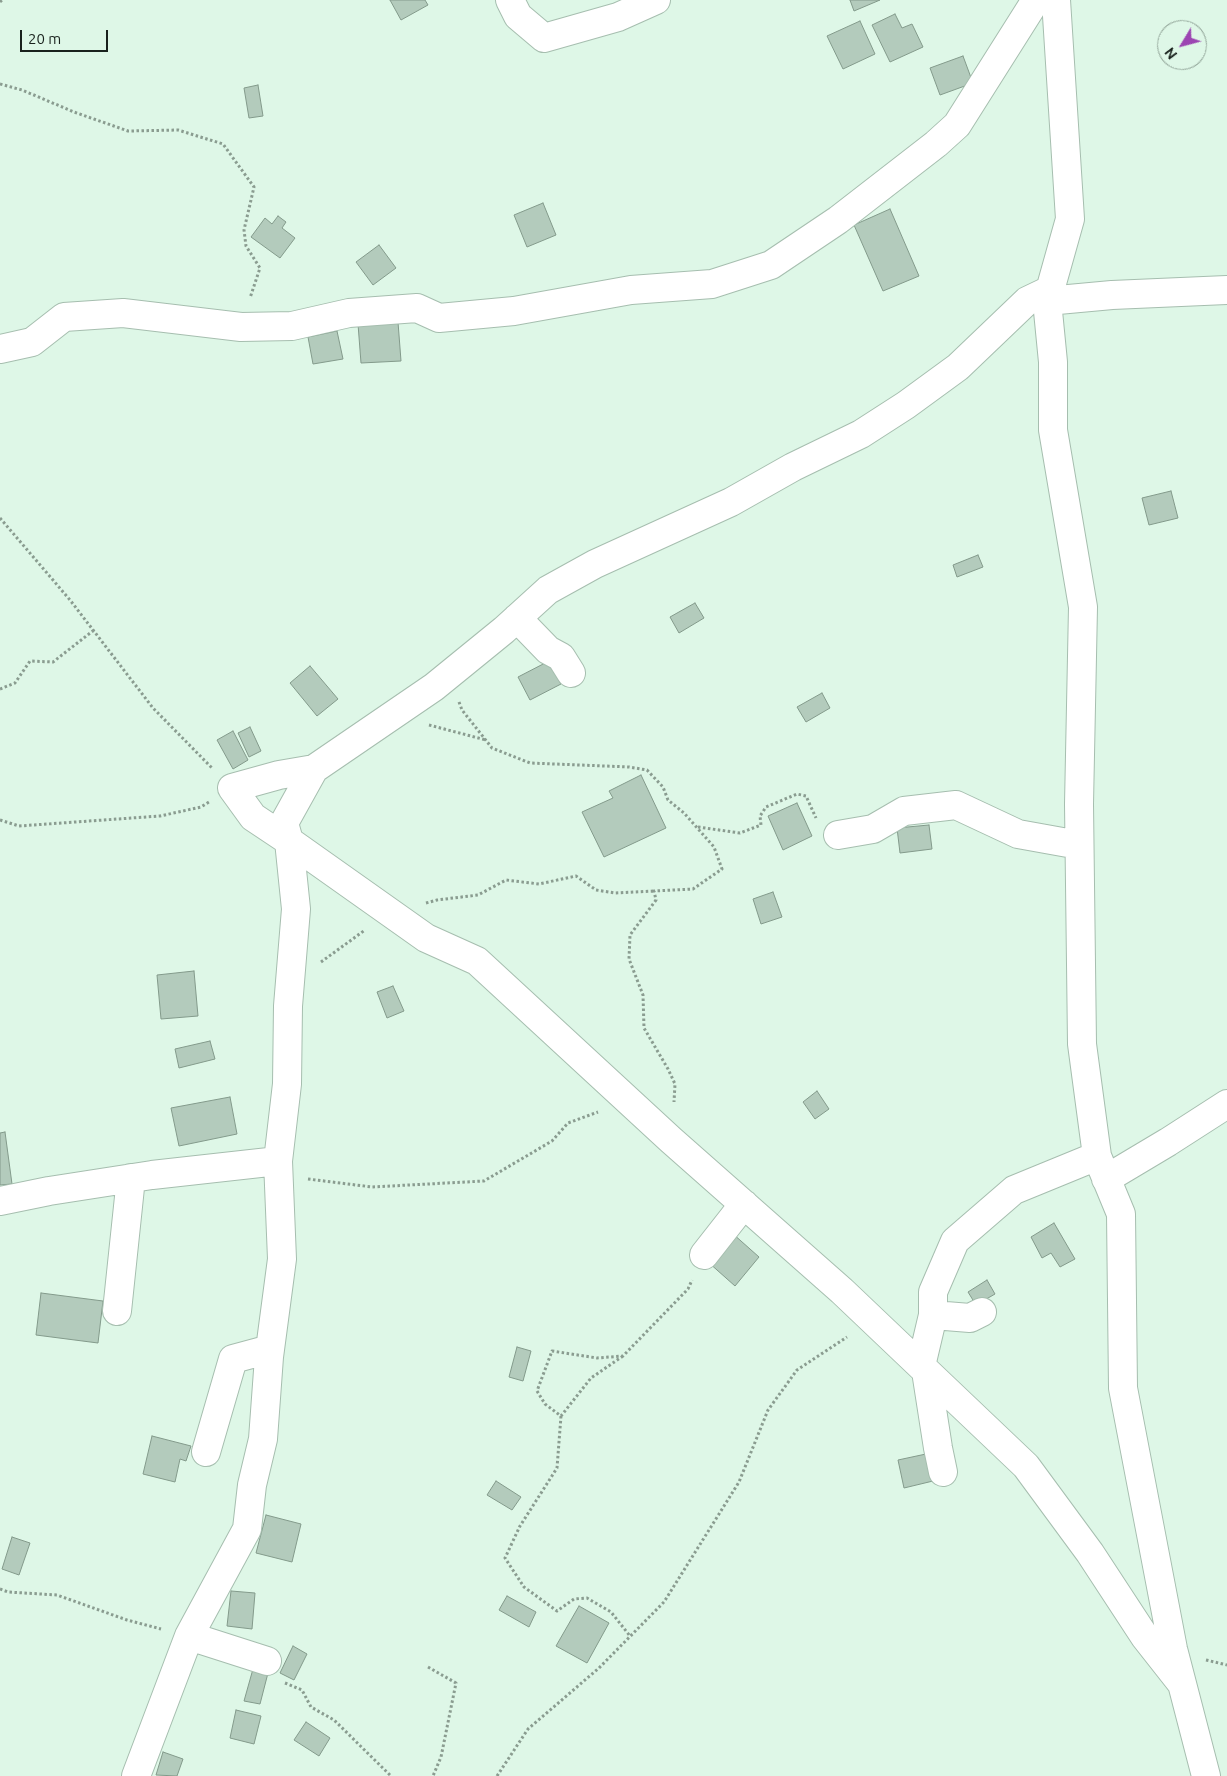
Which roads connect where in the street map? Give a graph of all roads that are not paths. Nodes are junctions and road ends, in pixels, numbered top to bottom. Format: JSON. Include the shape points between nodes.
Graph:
{"nodes":[{"id":1,"x":510,"y":0,"type":"edge"},
{"id":2,"x":656,"y":0,"type":"edge"},
{"id":3,"x":1036,"y":0,"type":"edge"},
{"id":4,"x":1056,"y":0,"type":"edge"},
{"id":5,"x":1227,"y":290,"type":"edge"},
{"id":6,"x":1049,"y":296,"type":"junction"},
{"id":7,"x":0,"y":349,"type":"edge"},
{"id":8,"x":517,"y":618,"type":"junction"},
{"id":9,"x":571,"y":673,"type":"dead end"},
{"id":10,"x":314,"y":770,"type":"junction"},
{"id":11,"x":838,"y":835,"type":"road end"},
{"id":12,"x":289,"y":840,"type":"junction"},
{"id":13,"x":1079,"y":845,"type":"junction"},
{"id":14,"x":1227,"y":1104,"type":"edge"},
{"id":15,"x":278,"y":1161,"type":"junction"},
{"id":16,"x":1102,"y":1167,"type":"junction"},
{"id":17,"x":131,"y":1178,"type":"junction"},
{"id":18,"x":0,"y":1201,"type":"edge"},
{"id":19,"x":744,"y":1204,"type":"junction"},
{"id":20,"x":704,"y":1254,"type":"road end"},
{"id":21,"x":118,"y":1311,"type":"dead end"},
{"id":22,"x":982,"y":1312,"type":"dead end"},
{"id":23,"x":933,"y":1315,"type":"junction"},
{"id":24,"x":270,"y":1349,"type":"junction"},
{"id":25,"x":923,"y":1369,"type":"junction"},
{"id":26,"x":206,"y":1452,"type":"dead end"},
{"id":27,"x":943,"y":1472,"type":"dead end"},
{"id":28,"x":189,"y":1636,"type":"junction"},
{"id":29,"x":267,"y":1661,"type":"road end"},
{"id":30,"x":1182,"y":1684,"type":"junction"},
{"id":31,"x":136,"y":1776,"type":"edge"},
{"id":32,"x":1206,"y":1776,"type":"edge"}],
"edges":[{"from":1,"to":2,"type":"street","via":[[518,16],[544,38],[618,16]]},
{"from":3,"to":7,"type":"street","via":[[957,125],[838,220],[771,265],[712,284],[631,290],[514,311],[440,318],[417,308],[349,313],[292,326],[241,327],[123,313],[64,317],[32,342]]},
{"from":4,"to":6,"type":"street","via":[[1070,219]]},
{"from":5,"to":6,"type":"street"},
{"from":6,"to":8,"type":"street","via":[[1027,302],[958,367],[860,434],[731,502],[595,564],[548,590]]},
{"from":6,"to":13,"type":"street","via":[[1053,430],[1083,607]]},
{"from":8,"to":9,"type":"street","via":[[548,650],[561,657]]},
{"from":8,"to":10,"type":"street","via":[[434,687]]},
{"from":10,"to":12,"type":"street","via":[[284,823]]},
{"from":10,"to":12,"type":"street","via":[[279,775],[232,788],[253,817]]},
{"from":11,"to":13,"type":"street","via":[[873,829],[904,811],[956,805],[1018,834]]},
{"from":12,"to":15,"type":"street","via":[[296,908],[287,1084]]},
{"from":12,"to":19,"type":"street","via":[[426,938],[477,961]]},
{"from":13,"to":16,"type":"street","via":[[1082,1044]]},
{"from":14,"to":16,"type":"street","via":[[1168,1142]]},
{"from":15,"to":17,"type":"street"},
{"from":15,"to":24,"type":"street","via":[[282,1259]]},
{"from":16,"to":23,"type":"street","via":[[1014,1190],[955,1241],[933,1292]]},
{"from":16,"to":30,"type":"street","via":[[1121,1214],[1123,1388],[1172,1648]]},
{"from":17,"to":18,"type":"street"},
{"from":17,"to":21,"type":"street"},
{"from":19,"to":20,"type":"street"},
{"from":19,"to":25,"type":"street"},
{"from":22,"to":23,"type":"street","via":[[970,1318]]},
{"from":23,"to":25,"type":"street"},
{"from":24,"to":26,"type":"street","via":[[233,1359]]},
{"from":24,"to":28,"type":"street","via":[[263,1439],[252,1485],[247,1529]]},
{"from":25,"to":27,"type":"street"},
{"from":25,"to":30,"type":"street","via":[[1026,1466],[1090,1553],[1145,1637]]},
{"from":28,"to":29,"type":"street"},
{"from":28,"to":31,"type":"street"},
{"from":30,"to":32,"type":"street"}]}
